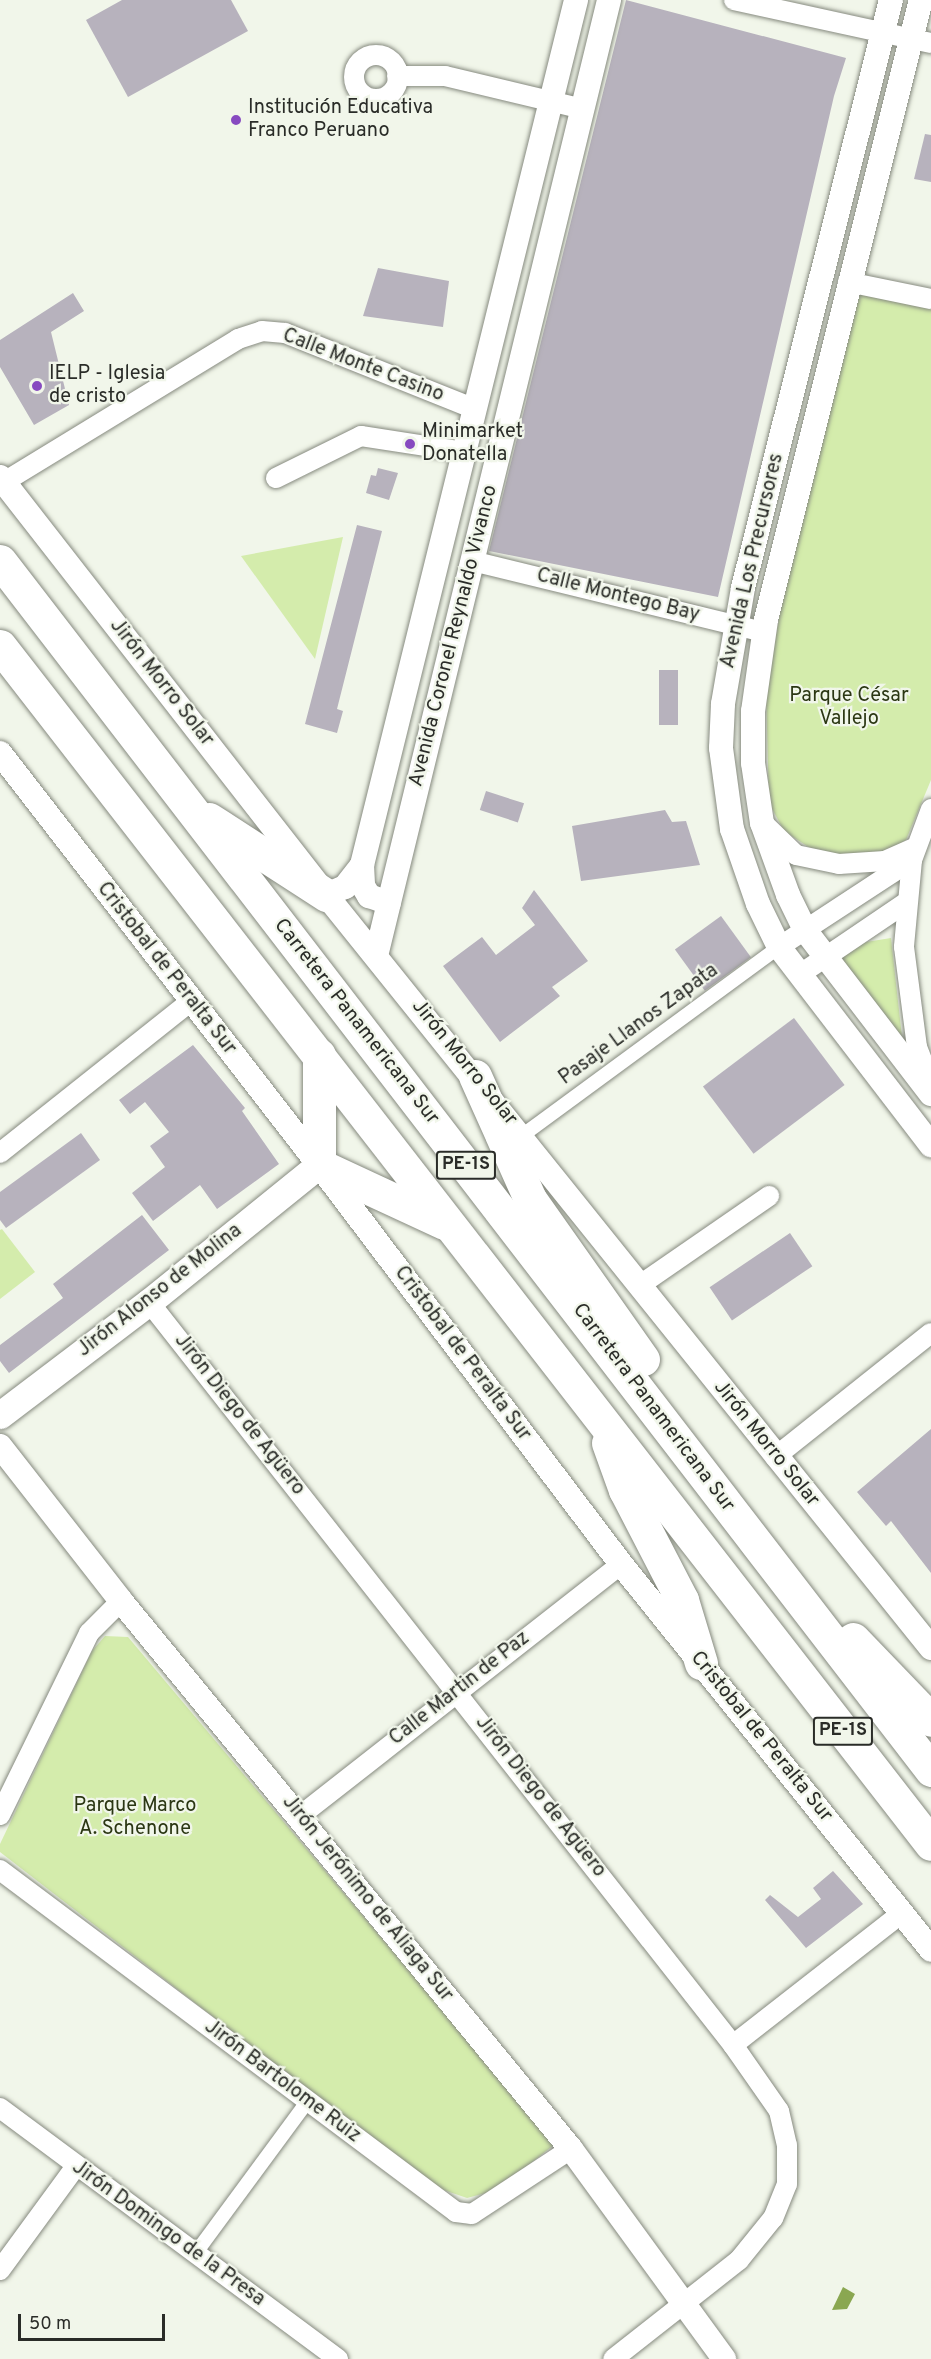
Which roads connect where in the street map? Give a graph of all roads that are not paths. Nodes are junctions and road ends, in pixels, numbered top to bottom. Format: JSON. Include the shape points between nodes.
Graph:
{"nodes":[{"id":1,"x":576,"y":0,"type":"edge"},
{"id":2,"x":609,"y":0,"type":"edge"},
{"id":3,"x":734,"y":0,"type":"edge"},
{"id":4,"x":891,"y":0,"type":"edge"},
{"id":5,"x":921,"y":0,"type":"edge"},
{"id":6,"x":882,"y":34,"type":"junction"},
{"id":7,"x":921,"y":41,"type":"edge"},
{"id":8,"x":397,"y":76,"type":"dead end"},
{"id":9,"x":551,"y":101,"type":"junction"},
{"id":10,"x":583,"y":109,"type":"junction"},
{"id":11,"x":848,"y":282,"type":"junction"},
{"id":12,"x":931,"y":299,"type":"edge"},
{"id":13,"x":475,"y":409,"type":"junction"},
{"id":14,"x":464,"y":452,"type":"junction"},
{"id":15,"x":276,"y":478,"type":"dead end"},
{"id":16,"x":2,"y":479,"type":"edge"},
{"id":17,"x":0,"y":561,"type":"edge"},
{"id":18,"x":472,"y":561,"type":"junction"},
{"id":19,"x":735,"y":625,"type":"junction"},
{"id":20,"x":764,"y":632,"type":"junction"},
{"id":21,"x":0,"y":646,"type":"edge"},
{"id":22,"x":0,"y":753,"type":"edge"},
{"id":23,"x":189,"y":805,"type":"junction"},
{"id":24,"x":931,"y":809,"type":"edge"},
{"id":25,"x":762,"y":823,"type":"junction"},
{"id":26,"x":914,"y":853,"type":"junction"},
{"id":27,"x":362,"y":865,"type":"junction"},
{"id":28,"x":326,"y":895,"type":"junction"},
{"id":29,"x":908,"y":902,"type":"junction"},
{"id":30,"x":389,"y":903,"type":"junction"},
{"id":31,"x":805,"y":930,"type":"junction"},
{"id":32,"x":779,"y":947,"type":"junction"},
{"id":33,"x":376,"y":956,"type":"junction"},
{"id":34,"x":825,"y":958,"type":"junction"},
{"id":35,"x":799,"y":975,"type":"junction"},
{"id":36,"x":190,"y":1002,"type":"junction"},
{"id":37,"x":319,"y":1055,"type":"junction"},
{"id":38,"x":475,"y":1076,"type":"junction"},
{"id":39,"x":931,"y":1083,"type":"edge"},
{"id":40,"x":931,"y":1094,"type":"edge"},
{"id":41,"x":523,"y":1135,"type":"junction"},
{"id":42,"x":931,"y":1145,"type":"edge"},
{"id":43,"x":0,"y":1152,"type":"edge"},
{"id":44,"x":319,"y":1165,"type":"junction"},
{"id":45,"x":769,"y":1196,"type":"dead end"},
{"id":46,"x":454,"y":1228,"type":"junction"},
{"id":47,"x":640,"y":1285,"type":"junction"},
{"id":48,"x":149,"y":1302,"type":"junction"},
{"id":49,"x":931,"y":1333,"type":"edge"},
{"id":50,"x":597,"y":1413,"type":"junction"},
{"id":51,"x":0,"y":1415,"type":"edge"},
{"id":52,"x":0,"y":1446,"type":"edge"},
{"id":53,"x":775,"y":1457,"type":"junction"},
{"id":54,"x":718,"y":1493,"type":"junction"},
{"id":55,"x":741,"y":1524,"type":"junction"},
{"id":56,"x":621,"y":1564,"type":"junction"},
{"id":57,"x":121,"y":1600,"type":"junction"},
{"id":58,"x":931,"y":1648,"type":"edge"},
{"id":59,"x":701,"y":1663,"type":"junction"},
{"id":60,"x":458,"y":1691,"type":"junction"},
{"id":61,"x":931,"y":1720,"type":"edge"},
{"id":62,"x":931,"y":1770,"type":"edge"},
{"id":63,"x":0,"y":1815,"type":"edge"},
{"id":64,"x":300,"y":1816,"type":"junction"},
{"id":65,"x":931,"y":1844,"type":"edge"},
{"id":66,"x":0,"y":1870,"type":"edge"},
{"id":67,"x":902,"y":1913,"type":"junction"},
{"id":68,"x":931,"y":1950,"type":"edge"},
{"id":69,"x":733,"y":2045,"type":"junction"},
{"id":70,"x":308,"y":2101,"type":"junction"},
{"id":71,"x":0,"y":2108,"type":"edge"},
{"id":72,"x":571,"y":2149,"type":"junction"},
{"id":73,"x":76,"y":2166,"type":"junction"},
{"id":74,"x":195,"y":2254,"type":"junction"},
{"id":75,"x":0,"y":2270,"type":"edge"},
{"id":76,"x":685,"y":2305,"type":"junction"},
{"id":77,"x":338,"y":2359,"type":"edge"},
{"id":78,"x":613,"y":2359,"type":"edge"},
{"id":79,"x":724,"y":2359,"type":"edge"}],
"edges":[{"from":1,"to":9,"type":"street","name":"Avenida Coronel Reynaldo Vivanco"},
{"from":2,"to":10,"type":"street","name":"Avenida Coronel Reynaldo Vivanco"},
{"from":3,"to":6,"type":"street"},
{"from":4,"to":6,"type":"street","name":"Avenida Los Precursores"},
{"from":5,"to":7,"type":"street","name":"Avenida Los Precursores"},
{"from":6,"to":7,"type":"street"},
{"from":6,"to":19,"type":"street","name":"Avenida Los Precursores"},
{"from":7,"to":11,"type":"street","name":"Avenida Los Precursores"},
{"from":8,"to":9,"type":"street","via":[[445,76]]},
{"from":9,"to":10,"type":"street"},
{"from":9,"to":13,"type":"street","name":"Avenida Coronel Reynaldo Vivanco"},
{"from":10,"to":18,"type":"street","name":"Avenida Coronel Reynaldo Vivanco"},
{"from":11,"to":12,"type":"street"},
{"from":11,"to":20,"type":"street","name":"Avenida Los Precursores"},
{"from":13,"to":14,"type":"street","name":"Avenida Coronel Reynaldo Vivanco"},
{"from":13,"to":16,"type":"street","name":"Calle Monte Casino","via":[[285,333],[262,331],[238,339]]},
{"from":14,"to":15,"type":"street","via":[[361,436]]},
{"from":14,"to":27,"type":"street","name":"Avenida Coronel Reynaldo Vivanco"},
{"from":16,"to":28,"type":"street","name":"Jirón Morro Solar"},
{"from":17,"to":23,"type":"highway","name":"Carretera Panamericana Sur","number":"PE-1S"},
{"from":18,"to":19,"type":"street","name":"Calle Montego Bay"},
{"from":18,"to":30,"type":"street","name":"Avenida Coronel Reynaldo Vivanco"},
{"from":19,"to":20,"type":"street","name":"Calle Montego Bay"},
{"from":19,"to":32,"type":"street","name":"Avenida Los Precursores","via":[[723,704],[724,783],[743,863]]},
{"from":20,"to":25,"type":"street","name":"Avenida Los Precursores","via":[[753,711],[753,763]]},
{"from":21,"to":37,"type":"highway","number":"PE-1S"},
{"from":22,"to":36,"type":"street","name":"Cristobal de Peralta Sur"},
{"from":23,"to":28,"type":"highway"},
{"from":23,"to":54,"type":"highway","name":"Carretera Panamericana Sur","number":"PE-1S"},
{"from":24,"to":26,"type":"street"},
{"from":25,"to":26,"type":"street","via":[[796,855],[830,863],[885,861]]},
{"from":25,"to":31,"type":"street","name":"Avenida Los Precursores"},
{"from":26,"to":29,"type":"street"},
{"from":26,"to":31,"type":"street"},
{"from":27,"to":28,"type":"street","name":"Avenida Coronel Reynaldo Vivanco","via":[[345,887]]},
{"from":27,"to":30,"type":"street","via":[[363,886],[369,896]]},
{"from":28,"to":33,"type":"street","name":"Jirón Morro Solar"},
{"from":29,"to":34,"type":"street"},
{"from":29,"to":39,"type":"street","via":[[904,947],[917,1047]]},
{"from":30,"to":33,"type":"street","name":"Avenida Coronel Reynaldo Vivanco"},
{"from":31,"to":32,"type":"street"},
{"from":31,"to":34,"type":"street","name":"Avenida Los Precursores"},
{"from":32,"to":35,"type":"street","name":"Avenida Los Precursores"},
{"from":32,"to":41,"type":"street","name":"Pasaje Llanos Zapata"},
{"from":33,"to":38,"type":"street","name":"Jirón Morro Solar"},
{"from":34,"to":35,"type":"street"},
{"from":34,"to":40,"type":"street","name":"Avenida Los Precursores"},
{"from":35,"to":42,"type":"street","name":"Avenida Los Precursores"},
{"from":36,"to":43,"type":"street"},
{"from":36,"to":44,"type":"street","name":"Cristobal de Peralta Sur"},
{"from":37,"to":44,"type":"highway"},
{"from":37,"to":46,"type":"highway","number":"PE-1S"},
{"from":38,"to":41,"type":"street","name":"Jirón Morro Solar"},
{"from":38,"to":54,"type":"highway","via":[[530,1199],[693,1430]]},
{"from":41,"to":47,"type":"street","name":"Jirón Morro Solar"},
{"from":44,"to":46,"type":"highway"},
{"from":44,"to":48,"type":"main road","name":"Jirón Alonso de Molina"},
{"from":44,"to":56,"type":"street","name":"Cristobal de Peralta Sur"},
{"from":45,"to":47,"type":"street"},
{"from":46,"to":50,"type":"highway","number":"PE-1S"},
{"from":47,"to":53,"type":"street","name":"Jirón Morro Solar"},
{"from":48,"to":51,"type":"main road","name":"Jirón Alonso de Molina"},
{"from":48,"to":60,"type":"street","name":"Jirón Diego de Agüero"},
{"from":49,"to":53,"type":"street"},
{"from":50,"to":59,"type":"highway","via":[[625,1490],[682,1599]]},
{"from":50,"to":65,"type":"highway","number":"PE-1S"},
{"from":52,"to":57,"type":"street","name":"Jirón Jerónimo de Aliaga Sur"},
{"from":53,"to":58,"type":"street","name":"Jirón Morro Solar"},
{"from":54,"to":55,"type":"highway","name":"Carretera Panamericana Sur","number":"PE-1S"},
{"from":55,"to":61,"type":"highway"},
{"from":55,"to":62,"type":"highway","name":"Carretera Panamericana Sur","number":"PE-1S"},
{"from":56,"to":59,"type":"street","name":"Cristobal de Peralta Sur"},
{"from":56,"to":60,"type":"street","name":"Calle Martin de Paz"},
{"from":57,"to":63,"type":"street","via":[[89,1634]]},
{"from":57,"to":64,"type":"street","name":"Jirón Jerónimo de Aliaga Sur"},
{"from":59,"to":67,"type":"street","name":"Cristobal de Peralta Sur"},
{"from":60,"to":64,"type":"street","name":"Calle Martin de Paz"},
{"from":60,"to":69,"type":"street","name":"Jirón Diego de Agüero"},
{"from":64,"to":72,"type":"street","name":"Jirón Jerónimo de Aliaga Sur"},
{"from":66,"to":70,"type":"street","name":"Jirón Bartolome Ruiz"},
{"from":67,"to":68,"type":"street","name":"Cristobal de Peralta Sur"},
{"from":67,"to":69,"type":"street"},
{"from":69,"to":76,"type":"street","name":"Jirón Diego de Agüero","via":[[779,2111],[787,2145],[787,2184],[773,2218],[739,2260]]},
{"from":70,"to":72,"type":"street","name":"Jirón Bartolome Ruiz","via":[[465,2215]]},
{"from":70,"to":74,"type":"street"},
{"from":71,"to":73,"type":"street","name":"Jirón Domingo de la Presa"},
{"from":72,"to":76,"type":"street","name":"Jirón Jerónimo de Aliaga Sur"},
{"from":73,"to":74,"type":"street","name":"Jirón Domingo de la Presa"},
{"from":73,"to":75,"type":"street"},
{"from":74,"to":77,"type":"street","name":"Jirón Domingo de la Presa"},
{"from":76,"to":78,"type":"street"},
{"from":76,"to":79,"type":"street","name":"Jirón Jerónimo de Aliaga Sur"}]}
